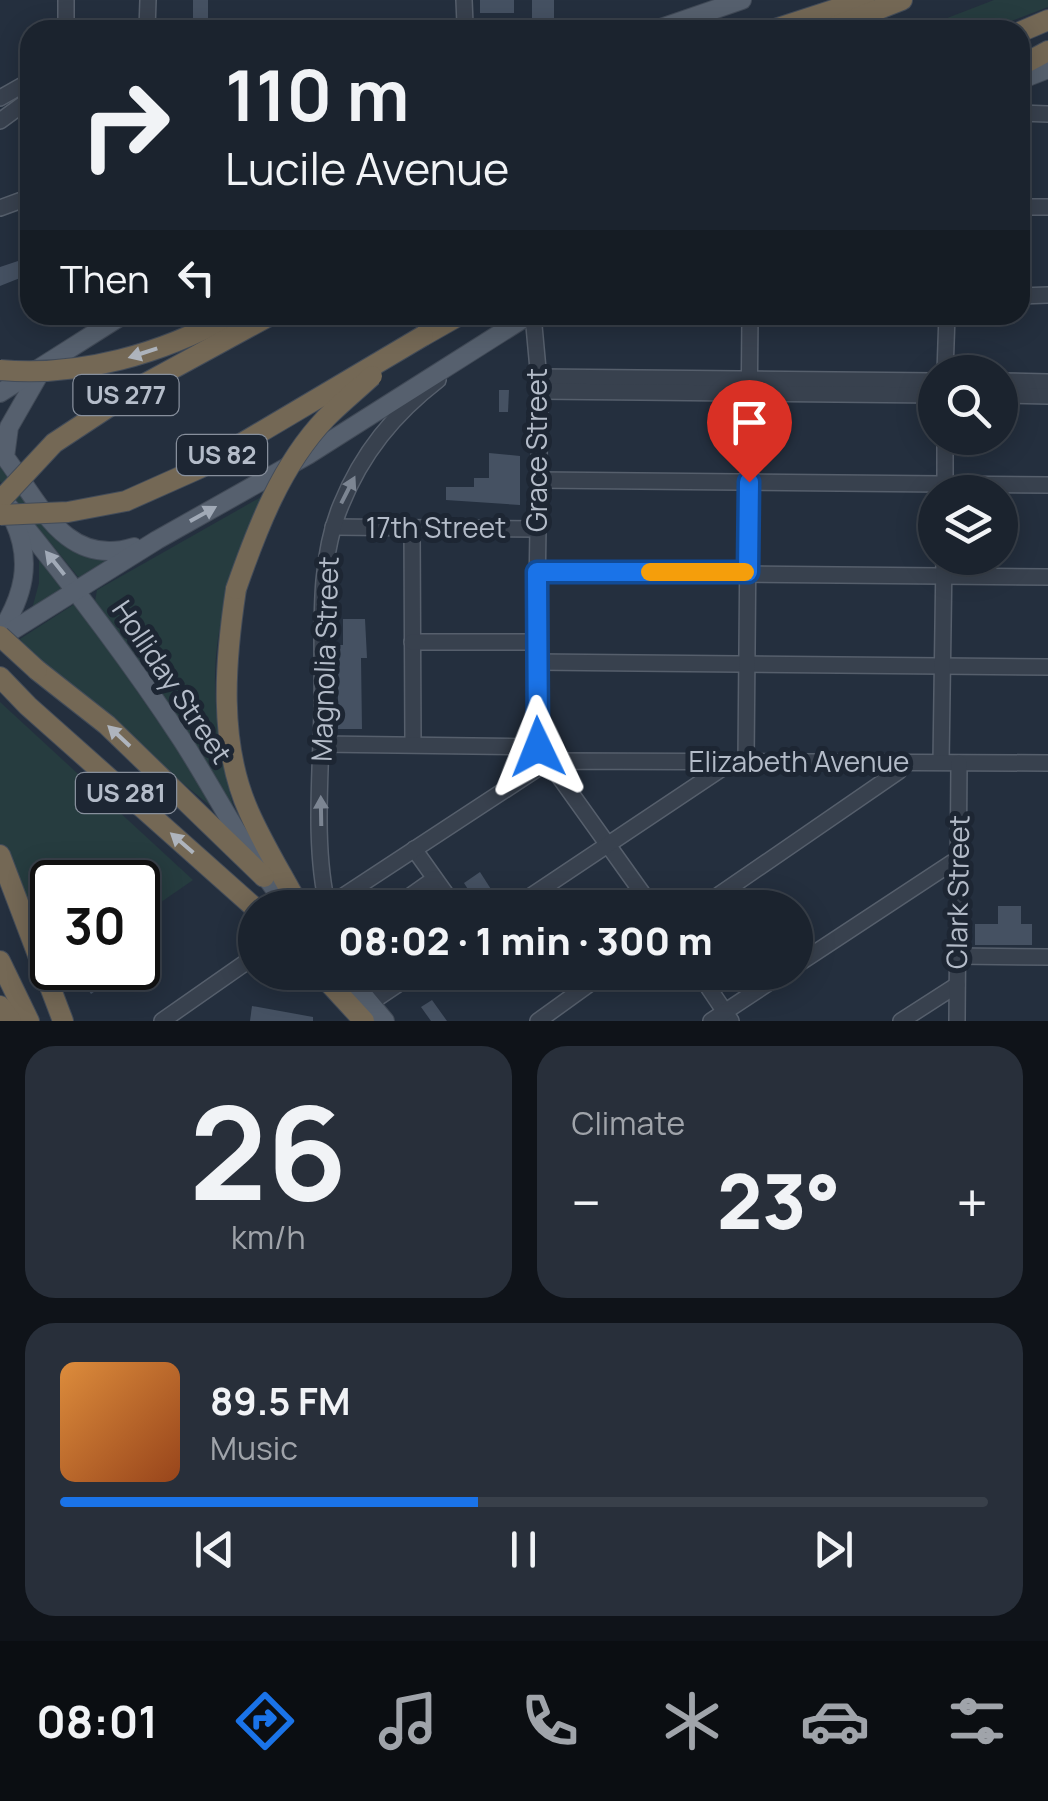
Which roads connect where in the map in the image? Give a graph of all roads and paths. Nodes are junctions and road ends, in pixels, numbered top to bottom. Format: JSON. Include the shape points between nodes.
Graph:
{"nodes":[{"id":1,"x":742,"y":0,"type":"edge"},
{"id":2,"x":864,"y":0,"type":"edge"},
{"id":3,"x":902,"y":0,"type":"edge"},
{"id":4,"x":684,"y":20,"type":"edge"},
{"id":5,"x":803,"y":20,"type":"edge"},
{"id":6,"x":851,"y":20,"type":"edge"},
{"id":7,"x":108,"y":325,"type":"edge"},
{"id":8,"x":214,"y":325,"type":"edge"},
{"id":9,"x":252,"y":325,"type":"edge"},
{"id":10,"x":442,"y":325,"type":"edge"},
{"id":11,"x":514,"y":325,"type":"edge"},
{"id":12,"x":516,"y":325,"type":"edge"},
{"id":13,"x":531,"y":325,"type":"edge"},
{"id":14,"x":750,"y":325,"type":"edge"},
{"id":15,"x":947,"y":325,"type":"edge"},
{"id":16,"x":423,"y":336,"type":"junction"},
{"id":17,"x":946,"y":355,"type":"edge"},
{"id":18,"x":44,"y":366,"type":"junction"},
{"id":19,"x":918,"y":380,"type":"edge"},
{"id":20,"x":1018,"y":381,"type":"edge"},
{"id":21,"x":1048,"y":382,"type":"edge"},
{"id":22,"x":4,"y":383,"type":"edge"},
{"id":23,"x":540,"y":384,"type":"junction"},
{"id":24,"x":750,"y":385,"type":"junction"},
{"id":25,"x":918,"y":394,"type":"edge"},
{"id":26,"x":1018,"y":396,"type":"edge"},
{"id":27,"x":1048,"y":396,"type":"edge"},
{"id":28,"x":538,"y":480,"type":"junction"},
{"id":29,"x":749,"y":482,"type":"junction"},
{"id":30,"x":1048,"y":485,"type":"edge"},
{"id":31,"x":1018,"y":486,"type":"edge"},
{"id":32,"x":918,"y":487,"type":"edge"},
{"id":33,"x":1,"y":503,"type":"edge"},
{"id":34,"x":334,"y":527,"type":"junction"},
{"id":35,"x":412,"y":528,"type":"junction"},
{"id":36,"x":538,"y":528,"type":"junction"},
{"id":37,"x":157,"y":540,"type":"junction"},
{"id":38,"x":537,"y":572,"type":"junction"},
{"id":39,"x":748,"y":572,"type":"junction"},
{"id":40,"x":944,"y":576,"type":"junction"},
{"id":41,"x":1048,"y":578,"type":"edge"},
{"id":42,"x":76,"y":590,"type":"junction"},
{"id":43,"x":0,"y":635,"type":"edge"},
{"id":44,"x":412,"y":642,"type":"junction"},
{"id":45,"x":537,"y":642,"type":"junction"},
{"id":46,"x":536,"y":662,"type":"junction"},
{"id":47,"x":747,"y":664,"type":"junction"},
{"id":48,"x":943,"y":666,"type":"junction"},
{"id":49,"x":1048,"y":666,"type":"edge"},
{"id":50,"x":0,"y":676,"type":"edge"},
{"id":51,"x":321,"y":744,"type":"junction"},
{"id":52,"x":413,"y":744,"type":"junction"},
{"id":53,"x":538,"y":747,"type":"junction"},
{"id":54,"x":549,"y":760,"type":"junction"},
{"id":55,"x":740,"y":761,"type":"junction"},
{"id":56,"x":904,"y":762,"type":"junction"},
{"id":57,"x":941,"y":762,"type":"junction"},
{"id":58,"x":959,"y":762,"type":"junction"},
{"id":59,"x":1048,"y":763,"type":"edge"},
{"id":60,"x":608,"y":844,"type":"junction"},
{"id":61,"x":414,"y":849,"type":"junction"},
{"id":62,"x":0,"y":855,"type":"edge"},
{"id":63,"x":959,"y":858,"type":"junction"},
{"id":64,"x":264,"y":877,"type":"junction"},
{"id":65,"x":434,"y":879,"type":"junction"},
{"id":66,"x":274,"y":890,"type":"edge"},
{"id":67,"x":290,"y":890,"type":"edge"},
{"id":68,"x":324,"y":890,"type":"edge"},
{"id":69,"x":352,"y":890,"type":"edge"},
{"id":70,"x":418,"y":890,"type":"edge"},
{"id":71,"x":443,"y":890,"type":"edge"},
{"id":72,"x":540,"y":890,"type":"edge"},
{"id":73,"x":640,"y":890,"type":"edge"},
{"id":74,"x":726,"y":890,"type":"edge"},
{"id":75,"x":238,"y":893,"type":"edge"},
{"id":76,"x":813,"y":954,"type":"edge"},
{"id":77,"x":958,"y":956,"type":"junction"},
{"id":78,"x":1048,"y":956,"type":"edge"},
{"id":79,"x":0,"y":962,"type":"edge"},
{"id":80,"x":238,"y":968,"type":"edge"},
{"id":81,"x":957,"y":985,"type":"junction"},
{"id":82,"x":341,"y":990,"type":"edge"},
{"id":83,"x":353,"y":990,"type":"edge"},
{"id":84,"x":357,"y":990,"type":"edge"},
{"id":85,"x":396,"y":990,"type":"edge"},
{"id":86,"x":581,"y":990,"type":"edge"},
{"id":87,"x":708,"y":990,"type":"edge"},
{"id":88,"x":761,"y":990,"type":"edge"},
{"id":89,"x":0,"y":1006,"type":"edge"},
{"id":90,"x":369,"y":1014,"type":"edge"},
{"id":91,"x":723,"y":1018,"type":"edge"},
{"id":92,"x":11,"y":1021,"type":"edge"},
{"id":93,"x":29,"y":1021,"type":"edge"},
{"id":94,"x":62,"y":1021,"type":"edge"},
{"id":95,"x":162,"y":1021,"type":"edge"},
{"id":96,"x":385,"y":1021,"type":"edge"},
{"id":97,"x":538,"y":1021,"type":"edge"},
{"id":98,"x":901,"y":1021,"type":"edge"},
{"id":99,"x":957,"y":1021,"type":"edge"}],
"edges":[{"from":1,"to":4,"type":"main road"},
{"from":2,"to":5,"type":"highway"},
{"from":3,"to":6,"type":"highway"},
{"from":7,"to":18,"type":"main road"},
{"from":8,"to":22,"type":"highway","one_way":true,"bridge":true,"via":[[110,364],[22,372]]},
{"from":9,"to":33,"type":"highway","number":"US 277","bridge":true,"via":[[138,386],[54,442]]},
{"from":10,"to":16,"type":"highway","number":"US 82"},
{"from":37,"to":11,"type":"main road","one_way":true,"via":[[308,455]]},
{"from":34,"to":12,"type":"street","name":"Magnolia Street","one_way":true,"via":[[372,444],[396,416]]},
{"from":13,"to":23,"type":"street","name":"Grace Street"},
{"from":14,"to":24,"type":"street"},
{"from":15,"to":17,"type":"street"},
{"from":16,"to":33,"type":"highway","number":"US 82","bridge":true,"via":[[200,468],[126,501],[68,512]]},
{"from":16,"to":67,"type":"highway","bridge":true,"via":[[324,420],[268,504],[236,590],[226,682],[230,727],[248,810]]},
{"from":18,"to":22,"type":"main road"},
{"from":18,"to":37,"type":"main road","via":[[9,427],[5,457],[78,546],[117,552]]},
{"from":19,"to":24,"type":"street"},
{"from":20,"to":21,"type":"street"},
{"from":23,"to":24,"type":"street"},
{"from":23,"to":28,"type":"street","name":"Grace Street"},
{"from":24,"to":25,"type":"street"},
{"from":24,"to":29,"type":"street"},
{"from":26,"to":27,"type":"street"},
{"from":28,"to":29,"type":"street"},
{"from":28,"to":36,"type":"street","name":"Grace Street"},
{"from":29,"to":32,"type":"street"},
{"from":29,"to":39,"type":"street"},
{"from":30,"to":31,"type":"street"},
{"from":42,"to":33,"type":"main road","name":"Holliday Street","one_way":true},
{"from":33,"to":43,"type":"main road","via":[[22,536],[24,582]]},
{"from":34,"to":35,"type":"street","name":"17th Street"},
{"from":34,"to":51,"type":"street","name":"Magnolia Street","via":[[325,565]]},
{"from":35,"to":36,"type":"street","name":"17th Street"},
{"from":35,"to":44,"type":"street"},
{"from":36,"to":38,"type":"street","name":"Grace Street"},
{"from":37,"to":42,"type":"main road"},
{"from":38,"to":39,"type":"street"},
{"from":38,"to":45,"type":"street","name":"Grace Street"},
{"from":39,"to":40,"type":"street"},
{"from":39,"to":47,"type":"street"},
{"from":40,"to":41,"type":"street"},
{"from":40,"to":48,"type":"street"},
{"from":42,"to":43,"type":"main road"},
{"from":42,"to":64,"type":"main road","name":"Holliday Street","via":[[182,741]]},
{"from":64,"to":43,"type":"highway","one_way":true,"bridge":true,"via":[[107,725]]},
{"from":44,"to":45,"type":"street"},
{"from":44,"to":52,"type":"street"},
{"from":45,"to":46,"type":"street","name":"Grace Street"},
{"from":46,"to":47,"type":"street"},
{"from":46,"to":53,"type":"street","name":"Grace Street"},
{"from":47,"to":48,"type":"street"},
{"from":47,"to":55,"type":"street"},
{"from":48,"to":49,"type":"street"},
{"from":48,"to":57,"type":"street"},
{"from":75,"to":50,"type":"highway","number":"US 281","one_way":true},
{"from":51,"to":52,"type":"street"},
{"from":68,"to":51,"type":"street","name":"Magnolia Street","one_way":true},
{"from":52,"to":53,"type":"street"},
{"from":53,"to":54,"type":"street"},
{"from":54,"to":55,"type":"street","name":"Elizabeth Avenue"},
{"from":54,"to":60,"type":"street"},
{"from":54,"to":61,"type":"street"},
{"from":55,"to":56,"type":"street","name":"Elizabeth Avenue"},
{"from":55,"to":60,"type":"street"},
{"from":56,"to":57,"type":"street","name":"Elizabeth Avenue"},
{"from":56,"to":74,"type":"street","via":[[900,772]]},
{"from":57,"to":58,"type":"street","name":"Elizabeth Avenue"},
{"from":58,"to":59,"type":"street","name":"Elizabeth Avenue"},
{"from":58,"to":63,"type":"street","name":"Clark Street"},
{"from":60,"to":72,"type":"street"},
{"from":60,"to":73,"type":"street"},
{"from":61,"to":65,"type":"street"},
{"from":61,"to":69,"type":"street"},
{"from":62,"to":94,"type":"highway"},
{"from":63,"to":76,"type":"street"},
{"from":63,"to":77,"type":"street","name":"Clark Street"},
{"from":64,"to":66,"type":"main road","name":"Holliday Street"},
{"from":65,"to":70,"type":"street"},
{"from":65,"to":71,"type":"street"},
{"from":77,"to":78,"type":"street"},
{"from":77,"to":81,"type":"street","name":"Clark Street"},
{"from":79,"to":93,"type":"highway"},
{"from":80,"to":95,"type":"street"},
{"from":81,"to":98,"type":"street"},
{"from":81,"to":99,"type":"street","name":"Clark Street"},
{"from":82,"to":90,"type":"highway"},
{"from":83,"to":90,"type":"highway"},
{"from":84,"to":96,"type":"main road"},
{"from":85,"to":90,"type":"street"},
{"from":86,"to":97,"type":"street"},
{"from":87,"to":91,"type":"street"},
{"from":88,"to":91,"type":"street"},
{"from":89,"to":92,"type":"highway"},
{"from":90,"to":96,"type":"street"}]}
